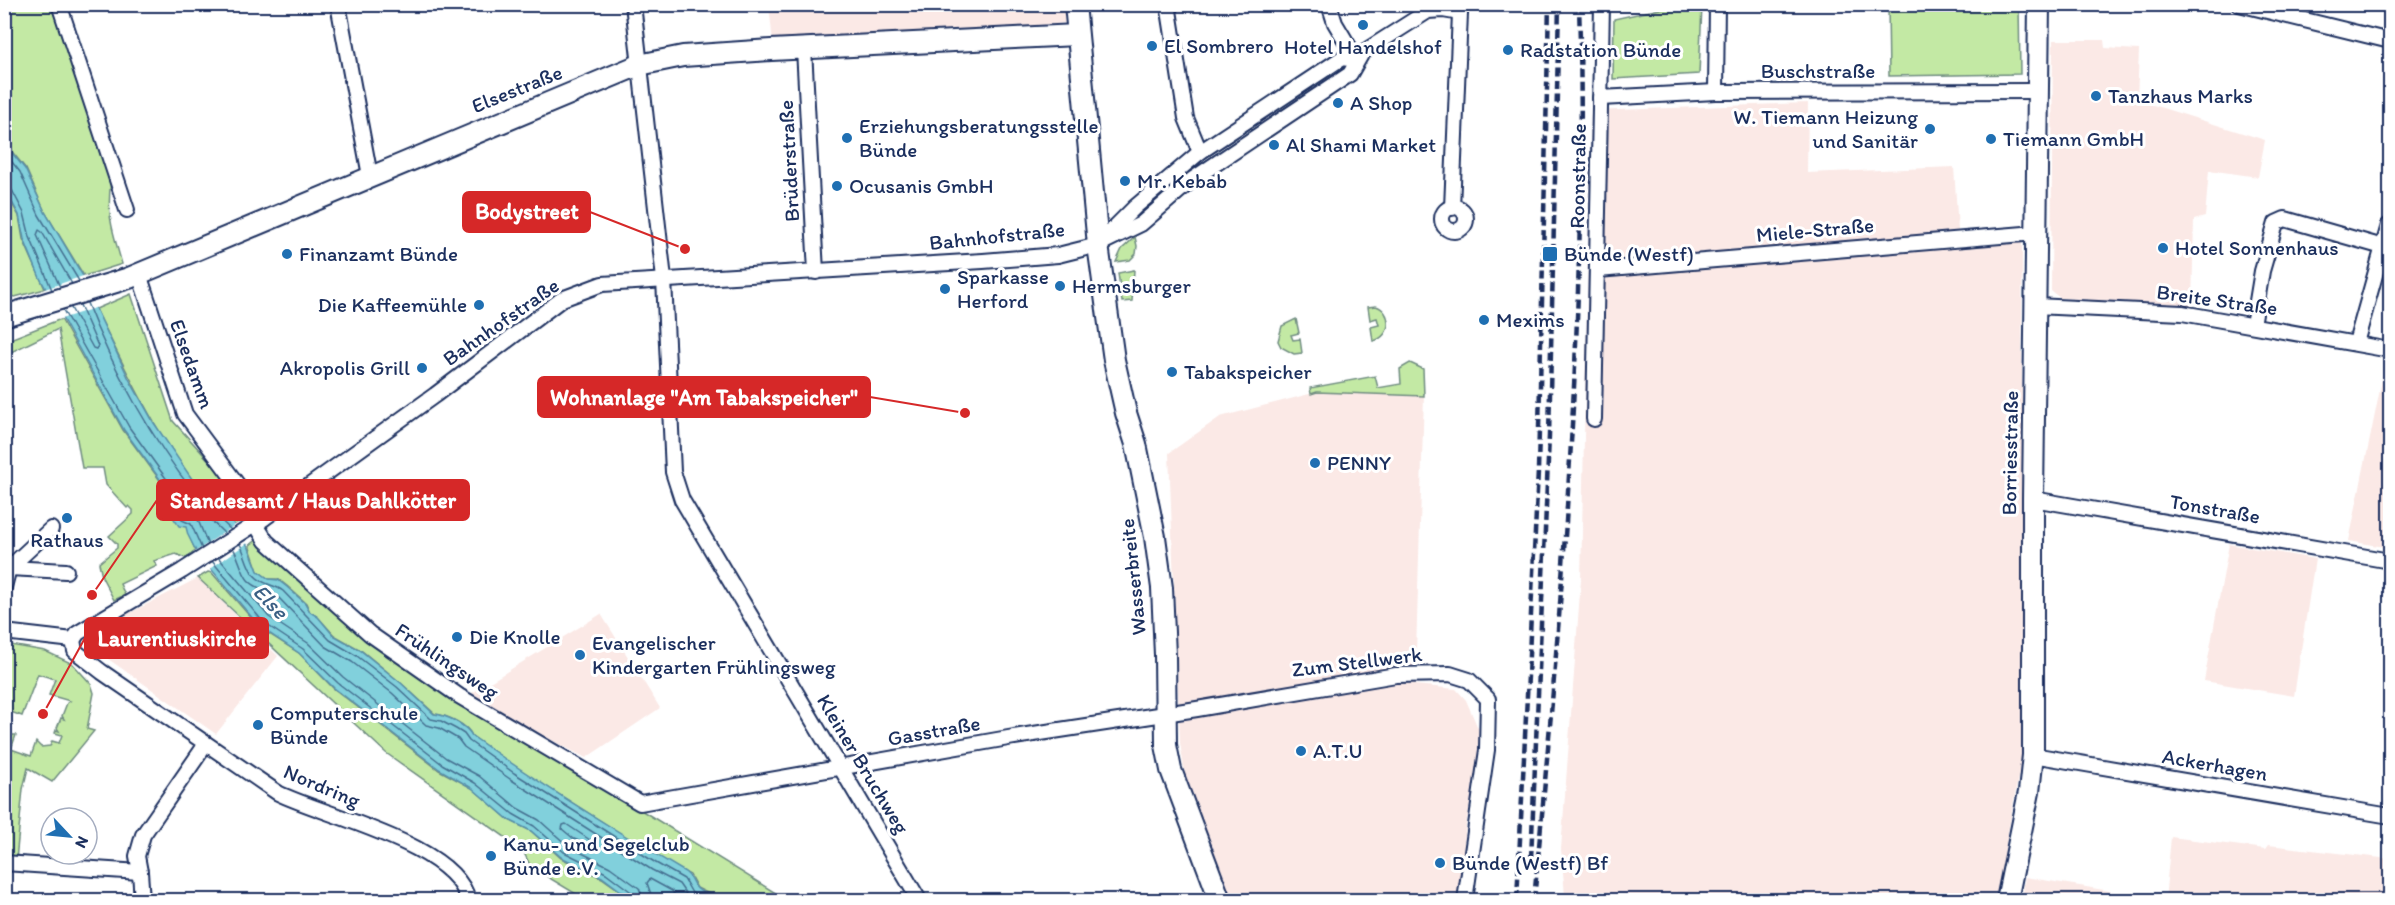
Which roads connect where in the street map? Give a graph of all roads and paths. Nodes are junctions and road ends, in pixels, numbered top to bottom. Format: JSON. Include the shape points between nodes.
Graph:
{"nodes":[{"id":1,"x":59,"y":4,"type":"edge"},
{"id":2,"x":338,"y":4,"type":"edge"},
{"id":3,"x":633,"y":4,"type":"edge"},
{"id":4,"x":1075,"y":4,"type":"edge"},
{"id":5,"x":1168,"y":4,"type":"edge"},
{"id":6,"x":1329,"y":4,"type":"edge"},
{"id":7,"x":1602,"y":4,"type":"edge"},
{"id":8,"x":1717,"y":4,"type":"edge"},
{"id":9,"x":2039,"y":4,"type":"edge"},
{"id":10,"x":2239,"y":4,"type":"edge"},
{"id":11,"x":1465,"y":9,"type":"edge"},
{"id":12,"x":1077,"y":35,"type":"junction"},
{"id":13,"x":2391,"y":41,"type":"edge"},
{"id":14,"x":804,"y":49,"type":"junction"},
{"id":15,"x":1357,"y":60,"type":"junction"},
{"id":16,"x":639,"y":65,"type":"junction"},
{"id":17,"x":2037,"y":91,"type":"junction"},
{"id":18,"x":1716,"y":92,"type":"junction"},
{"id":19,"x":1600,"y":98,"type":"junction"},
{"id":20,"x":1200,"y":152,"type":"junction"},
{"id":21,"x":370,"y":176,"type":"junction"},
{"id":22,"x":1452,"y":208,"type":"dead end"},
{"id":23,"x":127,"y":210,"type":"dead end"},
{"id":24,"x":2389,"y":225,"type":"dead end"},
{"id":25,"x":2036,"y":232,"type":"junction"},
{"id":26,"x":1098,"y":245,"type":"junction"},
{"id":27,"x":2382,"y":247,"type":"junction"},
{"id":28,"x":1598,"y":270,"type":"junction"},
{"id":29,"x":816,"y":272,"type":"junction"},
{"id":30,"x":139,"y":274,"type":"junction"},
{"id":31,"x":664,"y":279,"type":"junction"},
{"id":32,"x":2036,"y":306,"type":"junction"},
{"id":33,"x":4,"y":316,"type":"edge"},
{"id":34,"x":2253,"y":325,"type":"junction"},
{"id":35,"x":2356,"y":343,"type":"junction"},
{"id":36,"x":2391,"y":350,"type":"edge"},
{"id":37,"x":1594,"y":419,"type":"dead end"},
{"id":38,"x":2033,"y":499,"type":"junction"},
{"id":39,"x":255,"y":524,"type":"junction"},
{"id":40,"x":51,"y":529,"type":"dead end"},
{"id":41,"x":2391,"y":561,"type":"edge"},
{"id":42,"x":9,"y":568,"type":"junction"},
{"id":43,"x":66,"y":571,"type":"dead end"},
{"id":44,"x":4,"y":587,"type":"edge"},
{"id":45,"x":4,"y":632,"type":"edge"},
{"id":46,"x":73,"y":640,"type":"junction"},
{"id":47,"x":1166,"y":714,"type":"junction"},
{"id":48,"x":206,"y":744,"type":"junction"},
{"id":49,"x":2033,"y":755,"type":"junction"},
{"id":50,"x":842,"y":769,"type":"junction"},
{"id":51,"x":640,"y":803,"type":"joint"},
{"id":52,"x":2391,"y":816,"type":"edge"},
{"id":53,"x":4,"y":863,"type":"edge"},
{"id":54,"x":140,"y":872,"type":"junction"},
{"id":55,"x":142,"y":900,"type":"edge"},
{"id":56,"x":468,"y":900,"type":"edge"},
{"id":57,"x":919,"y":900,"type":"edge"},
{"id":58,"x":1220,"y":900,"type":"edge"},
{"id":59,"x":1465,"y":900,"type":"edge"},
{"id":60,"x":2007,"y":900,"type":"edge"}],
"edges":[{"from":1,"to":23,"type":"street"},
{"from":2,"to":21,"type":"street"},
{"from":3,"to":16,"type":"street","name":"Kleiner Bruchweg"},
{"from":4,"to":12,"type":"main road","name":"Wasserbreite"},
{"from":5,"to":20,"type":"street","via":[[1186,118]]},
{"from":6,"to":15,"type":"street","via":[[1335,23]]},
{"from":7,"to":19,"type":"street","name":"Roonstraße"},
{"from":8,"to":18,"type":"street"},
{"from":9,"to":17,"type":"main road","name":"Borriesstraße"},
{"from":10,"to":13,"type":"street"},
{"from":11,"to":15,"type":"street","name":"Bahnhofstraße","via":[[1428,11]]},
{"from":11,"to":22,"type":"street","name":"Bahnhofstraße"},
{"from":12,"to":14,"type":"main road","name":"Elsestraße"},
{"from":12,"to":26,"type":"main road","name":"Wasserbreite"},
{"from":14,"to":16,"type":"main road","name":"Elsestraße","via":[[683,56]]},
{"from":14,"to":29,"type":"street","name":"Brüderstraße"},
{"from":15,"to":20,"type":"street","name":"Bahnhofstraße","via":[[1342,58]]},
{"from":15,"to":26,"type":"street","name":"Bahnhofstraße","via":[[1350,74],[1193,179],[1141,224]]},
{"from":16,"to":21,"type":"main road","name":"Elsestraße"},
{"from":16,"to":31,"type":"street","name":"Kleiner Bruchweg"},
{"from":17,"to":18,"type":"street","name":"Buschstraße"},
{"from":17,"to":25,"type":"main road","name":"Borriesstraße"},
{"from":18,"to":19,"type":"street","name":"Buschstraße"},
{"from":19,"to":28,"type":"street","name":"Roonstraße"},
{"from":20,"to":26,"type":"street","name":"Bahnhofstraße","via":[[1135,207]]},
{"from":21,"to":30,"type":"main road","name":"Elsestraße"},
{"from":24,"to":27,"type":"street"},
{"from":25,"to":28,"type":"street","name":"Miele-Straße"},
{"from":25,"to":32,"type":"main road","name":"Borriesstraße"},
{"from":26,"to":29,"type":"street","name":"Bahnhofstraße","via":[[1058,255]]},
{"from":26,"to":47,"type":"main road","name":"Wasserbreite","via":[[1114,360],[1155,537],[1162,597]]},
{"from":27,"to":34,"type":"street","via":[[2285,219],[2276,223],[2262,271]]},
{"from":27,"to":35,"type":"street"},
{"from":28,"to":37,"type":"street","name":"Roonstraße"},
{"from":29,"to":31,"type":"street","name":"Bahnhofstraße"},
{"from":30,"to":33,"type":"main road","name":"Elsestraße"},
{"from":30,"to":39,"type":"street","name":"Elsedamm","via":[[185,414]]},
{"from":31,"to":39,"type":"street","name":"Bahnhofstraße","via":[[602,284],[562,299]]},
{"from":31,"to":50,"type":"street","name":"Kleiner Bruchweg","via":[[673,472],[682,500]]},
{"from":32,"to":34,"type":"street","name":"Breite Straße","via":[[2182,314]]},
{"from":32,"to":38,"type":"main road","name":"Borriesstraße"},
{"from":34,"to":35,"type":"street","name":"Breite Straße"},
{"from":35,"to":36,"type":"street","name":"Breite Straße"},
{"from":38,"to":41,"type":"street","name":"Tonstraße"},
{"from":38,"to":49,"type":"main road","name":"Borriesstraße"},
{"from":39,"to":46,"type":"street","name":"Bahnhofstraße","via":[[78,633]]},
{"from":39,"to":51,"type":"street","name":"Frühlingsweg","via":[[266,542],[370,634],[459,696]]},
{"from":40,"to":42,"type":"street"},
{"from":42,"to":43,"type":"street"},
{"from":42,"to":44,"type":"street"},
{"from":45,"to":46,"type":"street"},
{"from":46,"to":48,"type":"street","name":"Nordring","via":[[75,651]]},
{"from":47,"to":50,"type":"street","name":"Gasstraße"},
{"from":47,"to":58,"type":"main road","name":"Wasserbreite","via":[[1171,770]]},
{"from":47,"to":59,"type":"street","name":"Zum Stellwerk","via":[[1396,675],[1450,674],[1469,680],[1488,699],[1488,710],[1487,750]]},
{"from":48,"to":54,"type":"street","via":[[142,835],[137,856]]},
{"from":48,"to":56,"type":"street","name":"Nordring","via":[[278,793],[427,854],[447,866],[460,881]]},
{"from":49,"to":52,"type":"street","name":"Ackerhagen"},
{"from":49,"to":60,"type":"main road","name":"Borriesstraße"},
{"from":50,"to":51,"type":"street","name":"Gasstraße"},
{"from":50,"to":57,"type":"street","name":"Kleiner Bruchweg"},
{"from":53,"to":54,"type":"street"},
{"from":54,"to":55,"type":"street"}]}
